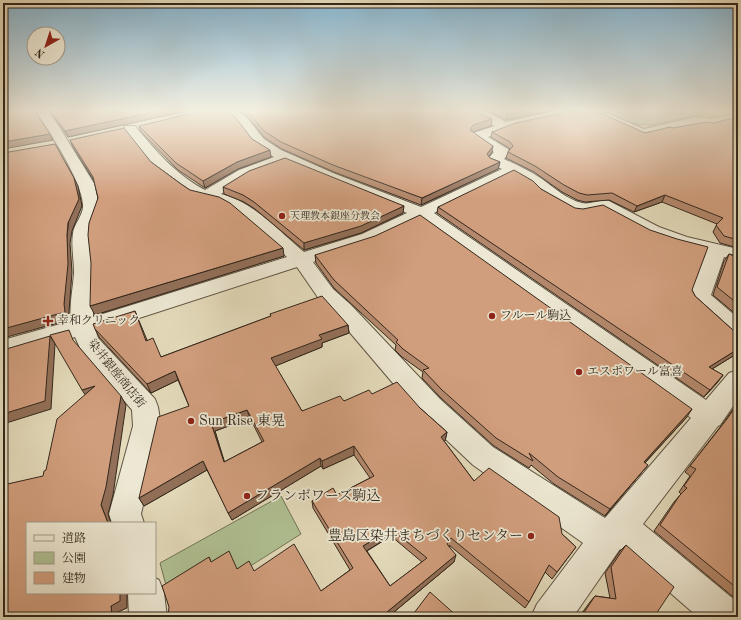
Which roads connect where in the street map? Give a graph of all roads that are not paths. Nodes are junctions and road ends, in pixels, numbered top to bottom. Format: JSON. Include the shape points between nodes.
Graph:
{"nodes":[{"id":1,"x":58,"y":139,"type":"edge"},
{"id":2,"x":138,"y":139,"type":"edge"},
{"id":3,"x":257,"y":139,"type":"edge"},
{"id":4,"x":483,"y":139,"type":"edge"},
{"id":5,"x":285,"y":158,"type":"junction"},
{"id":6,"x":514,"y":170,"type":"junction"},
{"id":7,"x":209,"y":194,"type":"junction"},
{"id":8,"x":422,"y":213,"type":"junction"},
{"id":9,"x":717,"y":249,"type":"junction"},
{"id":10,"x":738,"y":255,"type":"edge"},
{"id":11,"x":301,"y":258,"type":"junction"},
{"id":12,"x":84,"y":327,"type":"junction"},
{"id":13,"x":738,"y":331,"type":"edge"},
{"id":14,"x":3,"y":349,"type":"edge"},
{"id":15,"x":738,"y":380,"type":"edge"},
{"id":16,"x":710,"y":416,"type":"junction"},
{"id":17,"x":128,"y":522,"type":"edge"},
{"id":18,"x":613,"y":533,"type":"junction"},
{"id":19,"x":146,"y":594,"type":"edge"},
{"id":20,"x":148,"y":617,"type":"edge"},
{"id":21,"x":550,"y":617,"type":"edge"},
{"id":22,"x":730,"y":617,"type":"edge"}],
"edges":[{"from":1,"to":12,"type":"street","name":"染井銀座商店街","via":[[88,185],[92,206],[82,231],[81,243],[84,272],[81,312]]},
{"from":2,"to":7,"type":"street","via":[[160,165],[190,188],[199,193]]},
{"from":3,"to":5,"type":"street"},
{"from":4,"to":6,"type":"street","via":[[503,152],[494,160]]},
{"from":5,"to":7,"type":"street","via":[[244,173]]},
{"from":5,"to":8,"type":"street"},
{"from":6,"to":8,"type":"street"},
{"from":6,"to":9,"type":"street","via":[[580,209],[603,205],[653,231],[681,241]]},
{"from":7,"to":11,"type":"street","via":[[239,206]]},
{"from":8,"to":11,"type":"street","via":[[368,238]]},
{"from":8,"to":16,"type":"street"},
{"from":9,"to":10,"type":"street"},
{"from":9,"to":13,"type":"street","via":[[700,297]]},
{"from":11,"to":12,"type":"street"},
{"from":11,"to":18,"type":"street","via":[[326,294],[430,407],[483,456]]},
{"from":12,"to":14,"type":"street"},
{"from":12,"to":17,"type":"street","name":"染井銀座商店街","via":[[88,342],[145,407],[147,426],[125,514]]},
{"from":15,"to":16,"type":"street"},
{"from":16,"to":18,"type":"street"},
{"from":18,"to":21,"type":"street"},
{"from":18,"to":22,"type":"street"},
{"from":19,"to":20,"type":"street"}]}
